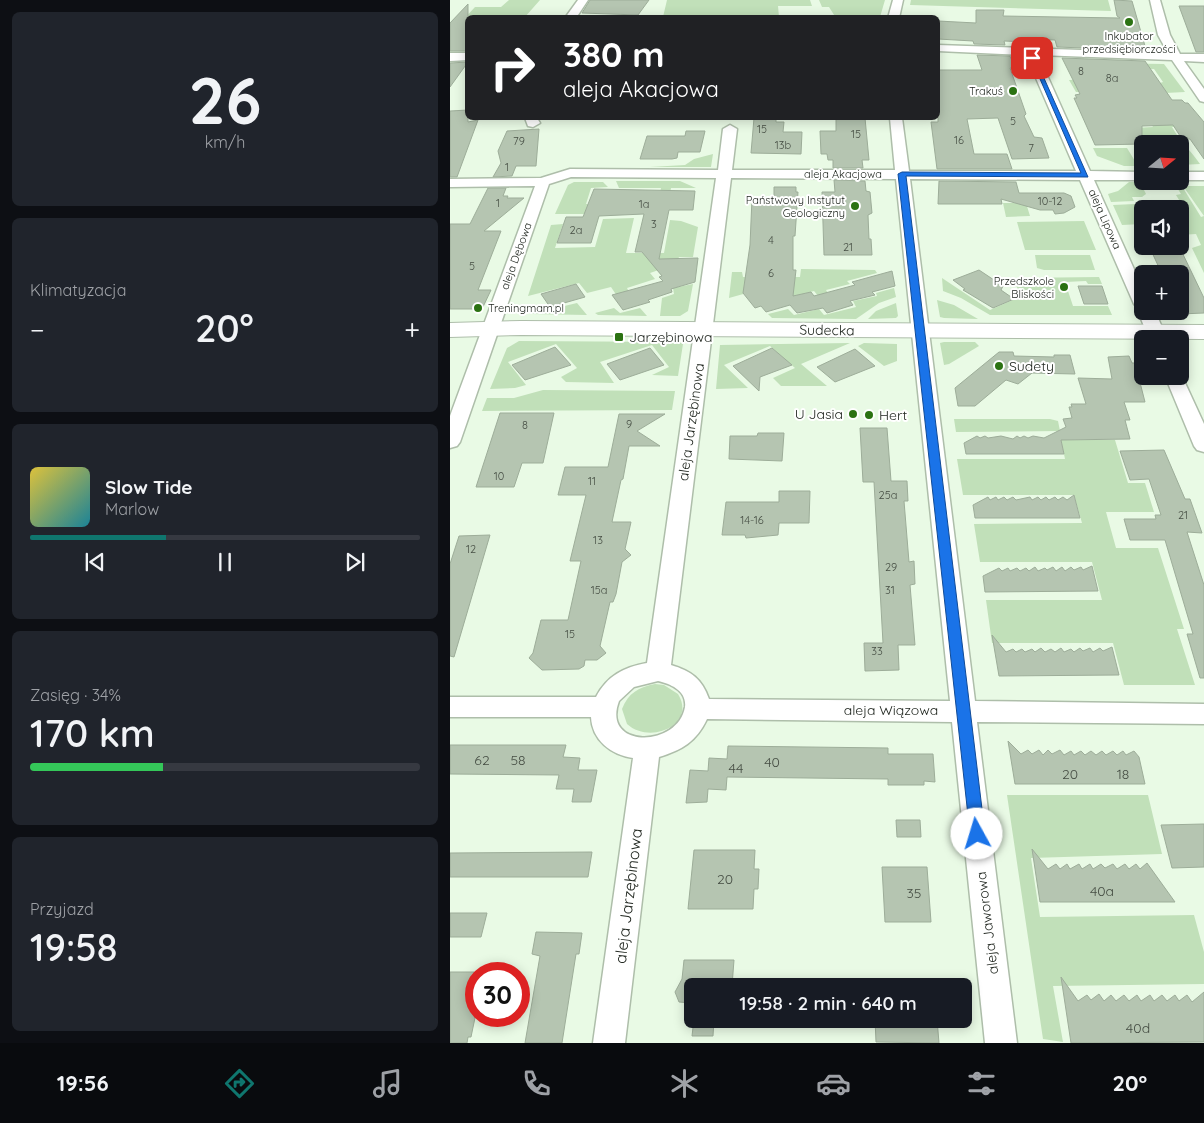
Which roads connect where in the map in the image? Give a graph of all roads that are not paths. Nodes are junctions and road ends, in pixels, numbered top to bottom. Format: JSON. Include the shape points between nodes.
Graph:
{"nodes":[{"id":1,"x":583,"y":0,"type":"edge"},
{"id":2,"x":898,"y":0,"type":"edge"},
{"id":3,"x":1155,"y":0,"type":"edge"},
{"id":4,"x":572,"y":15,"type":"edge"},
{"id":5,"x":894,"y":15,"type":"edge"},
{"id":6,"x":940,"y":48,"type":"edge"},
{"id":7,"x":1030,"y":52,"type":"junction"},
{"id":8,"x":450,"y":56,"type":"edge"},
{"id":9,"x":465,"y":56,"type":"edge"},
{"id":10,"x":1176,"y":56,"type":"junction"},
{"id":11,"x":1204,"y":58,"type":"edge"},
{"id":12,"x":1204,"y":98,"type":"edge"},
{"id":13,"x":896,"y":120,"type":"edge"},
{"id":14,"x":730,"y":129,"type":"dead end"},
{"id":15,"x":724,"y":173,"type":"junction"},
{"id":16,"x":902,"y":174,"type":"junction"},
{"id":17,"x":1086,"y":175,"type":"junction"},
{"id":18,"x":1134,"y":176,"type":"edge"},
{"id":19,"x":1189,"y":176,"type":"edge"},
{"id":20,"x":1204,"y":176,"type":"edge"},
{"id":21,"x":542,"y":182,"type":"junction"},
{"id":22,"x":450,"y":183,"type":"edge"},
{"id":23,"x":1134,"y":286,"type":"edge"},
{"id":24,"x":491,"y":329,"type":"junction"},
{"id":25,"x":703,"y":329,"type":"junction"},
{"id":26,"x":450,"y":330,"type":"edge"},
{"id":27,"x":920,"y":331,"type":"junction"},
{"id":28,"x":1204,"y":332,"type":"edge"},
{"id":29,"x":1189,"y":333,"type":"edge"},
{"id":30,"x":1134,"y":335,"type":"edge"},
{"id":31,"x":1178,"y":385,"type":"edge"},
{"id":32,"x":450,"y":442,"type":"edge"},
{"id":33,"x":1204,"y":446,"type":"edge"},
{"id":34,"x":658,"y":671,"type":"junction"},
{"id":35,"x":450,"y":707,"type":"edge"},
{"id":36,"x":604,"y":707,"type":"junction"},
{"id":37,"x":699,"y":709,"type":"junction"},
{"id":38,"x":963,"y":711,"type":"junction"},
{"id":39,"x":1204,"y":714,"type":"edge"},
{"id":40,"x":647,"y":749,"type":"junction"},
{"id":41,"x":609,"y":1043,"type":"edge"},
{"id":42,"x":1001,"y":1043,"type":"edge"}],
"edges":[{"from":1,"to":4,"type":"street"},
{"from":2,"to":5,"type":"street"},
{"from":3,"to":10,"type":"street","via":[[1164,35]]},
{"from":6,"to":7,"type":"street"},
{"from":7,"to":10,"type":"street"},
{"from":7,"to":17,"type":"street","name":"aleja Lipowa"},
{"from":8,"to":9,"type":"street"},
{"from":10,"to":11,"type":"street"},
{"from":10,"to":12,"type":"street"},
{"from":13,"to":16,"type":"street","name":"aleja Jaworowa"},
{"from":14,"to":15,"type":"street"},
{"from":15,"to":16,"type":"street","name":"aleja Akacjowa"},
{"from":15,"to":21,"type":"street","name":"aleja Akacjowa","via":[[570,172]]},
{"from":15,"to":25,"type":"street","name":"aleja Jarzębinowa"},
{"from":16,"to":17,"type":"street","name":"aleja Akacjowa"},
{"from":16,"to":27,"type":"street","name":"aleja Jaworowa"},
{"from":17,"to":18,"type":"street","name":"aleja Akacjowa"},
{"from":17,"to":23,"type":"street","name":"aleja Lipowa"},
{"from":19,"to":20,"type":"street"},
{"from":21,"to":22,"type":"street"},
{"from":21,"to":24,"type":"street","name":"aleja Dębowa"},
{"from":24,"to":25,"type":"street","name":"Sudecka"},
{"from":24,"to":26,"type":"street","name":"Sudecka"},
{"from":24,"to":32,"type":"street","name":"aleja Dębowa"},
{"from":25,"to":27,"type":"street","name":"Sudecka"},
{"from":25,"to":34,"type":"street","name":"aleja Jarzębinowa"},
{"from":27,"to":30,"type":"street","name":"Sudecka"},
{"from":27,"to":38,"type":"street","name":"aleja Jaworowa"},
{"from":28,"to":29,"type":"street","name":"Sudecka"},
{"from":31,"to":33,"type":"street"},
{"from":34,"to":36,"type":"street","via":[[640,673],[627,679],[616,687]]},
{"from":34,"to":37,"type":"street","via":[[681,678],[691,686]]},
{"from":35,"to":36,"type":"street"},
{"from":36,"to":40,"type":"street","via":[[607,731],[616,740],[627,746]]},
{"from":37,"to":38,"type":"street","name":"aleja Wiązowa"},
{"from":37,"to":40,"type":"street","via":[[689,730],[680,738],[668,745]]},
{"from":38,"to":39,"type":"street","name":"aleja Wiązowa"},
{"from":38,"to":42,"type":"street","name":"aleja Jaworowa"},
{"from":40,"to":41,"type":"street","name":"aleja Jarzębinowa"}]}
